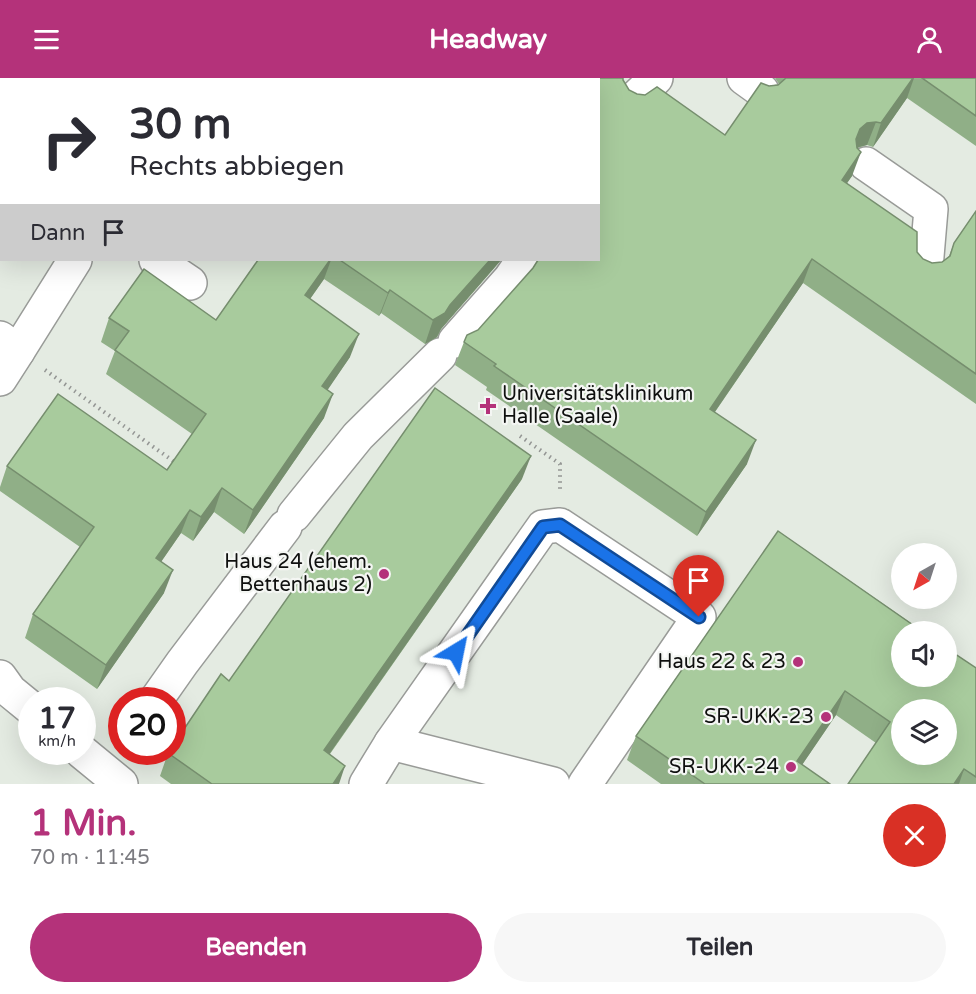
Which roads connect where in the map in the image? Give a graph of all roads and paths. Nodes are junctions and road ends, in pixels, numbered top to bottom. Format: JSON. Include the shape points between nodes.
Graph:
{"nodes":[{"id":1,"x":866,"y":164,"type":"dead end"},
{"id":2,"x":74,"y":261,"type":"edge"},
{"id":3,"x":157,"y":261,"type":"edge"},
{"id":4,"x":522,"y":261,"type":"edge"},
{"id":5,"x":926,"y":268,"type":"edge"},
{"id":6,"x":190,"y":284,"type":"dead end"},
{"id":7,"x":9,"y":345,"type":"edge"},
{"id":8,"x":0,"y":379,"type":"edge"},
{"id":9,"x":520,"y":436,"type":"dead end"},
{"id":10,"x":179,"y":465,"type":"edge"},
{"id":11,"x":560,"y":525,"type":"junction"},
{"id":12,"x":0,"y":677,"type":"edge"},
{"id":13,"x":165,"y":687,"type":"edge"},
{"id":14,"x":18,"y":698,"type":"edge"},
{"id":15,"x":391,"y":743,"type":"junction"},
{"id":16,"x":96,"y":759,"type":"edge"},
{"id":17,"x":117,"y":769,"type":"edge"},
{"id":18,"x":366,"y":784,"type":"edge"},
{"id":19,"x":553,"y":784,"type":"edge"},
{"id":20,"x":585,"y":784,"type":"edge"}],
"edges":[{"from":1,"to":5,"type":"lane","via":[[931,209]]},
{"from":2,"to":7,"type":"lane"},
{"from":3,"to":6,"type":"lane"},
{"from":4,"to":13,"type":"lane","via":[[447,348],[358,436]]},
{"from":7,"to":8,"type":"lane"},
{"from":7,"to":10,"type":"path"},
{"from":9,"to":11,"type":"path","via":[[560,464]]},
{"from":11,"to":15,"type":"lane","via":[[543,527]]},
{"from":11,"to":20,"type":"lane","via":[[699,617]]},
{"from":12,"to":14,"type":"lane"},
{"from":15,"to":18,"type":"lane"},
{"from":15,"to":19,"type":"lane"},
{"from":16,"to":17,"type":"lane"}]}
